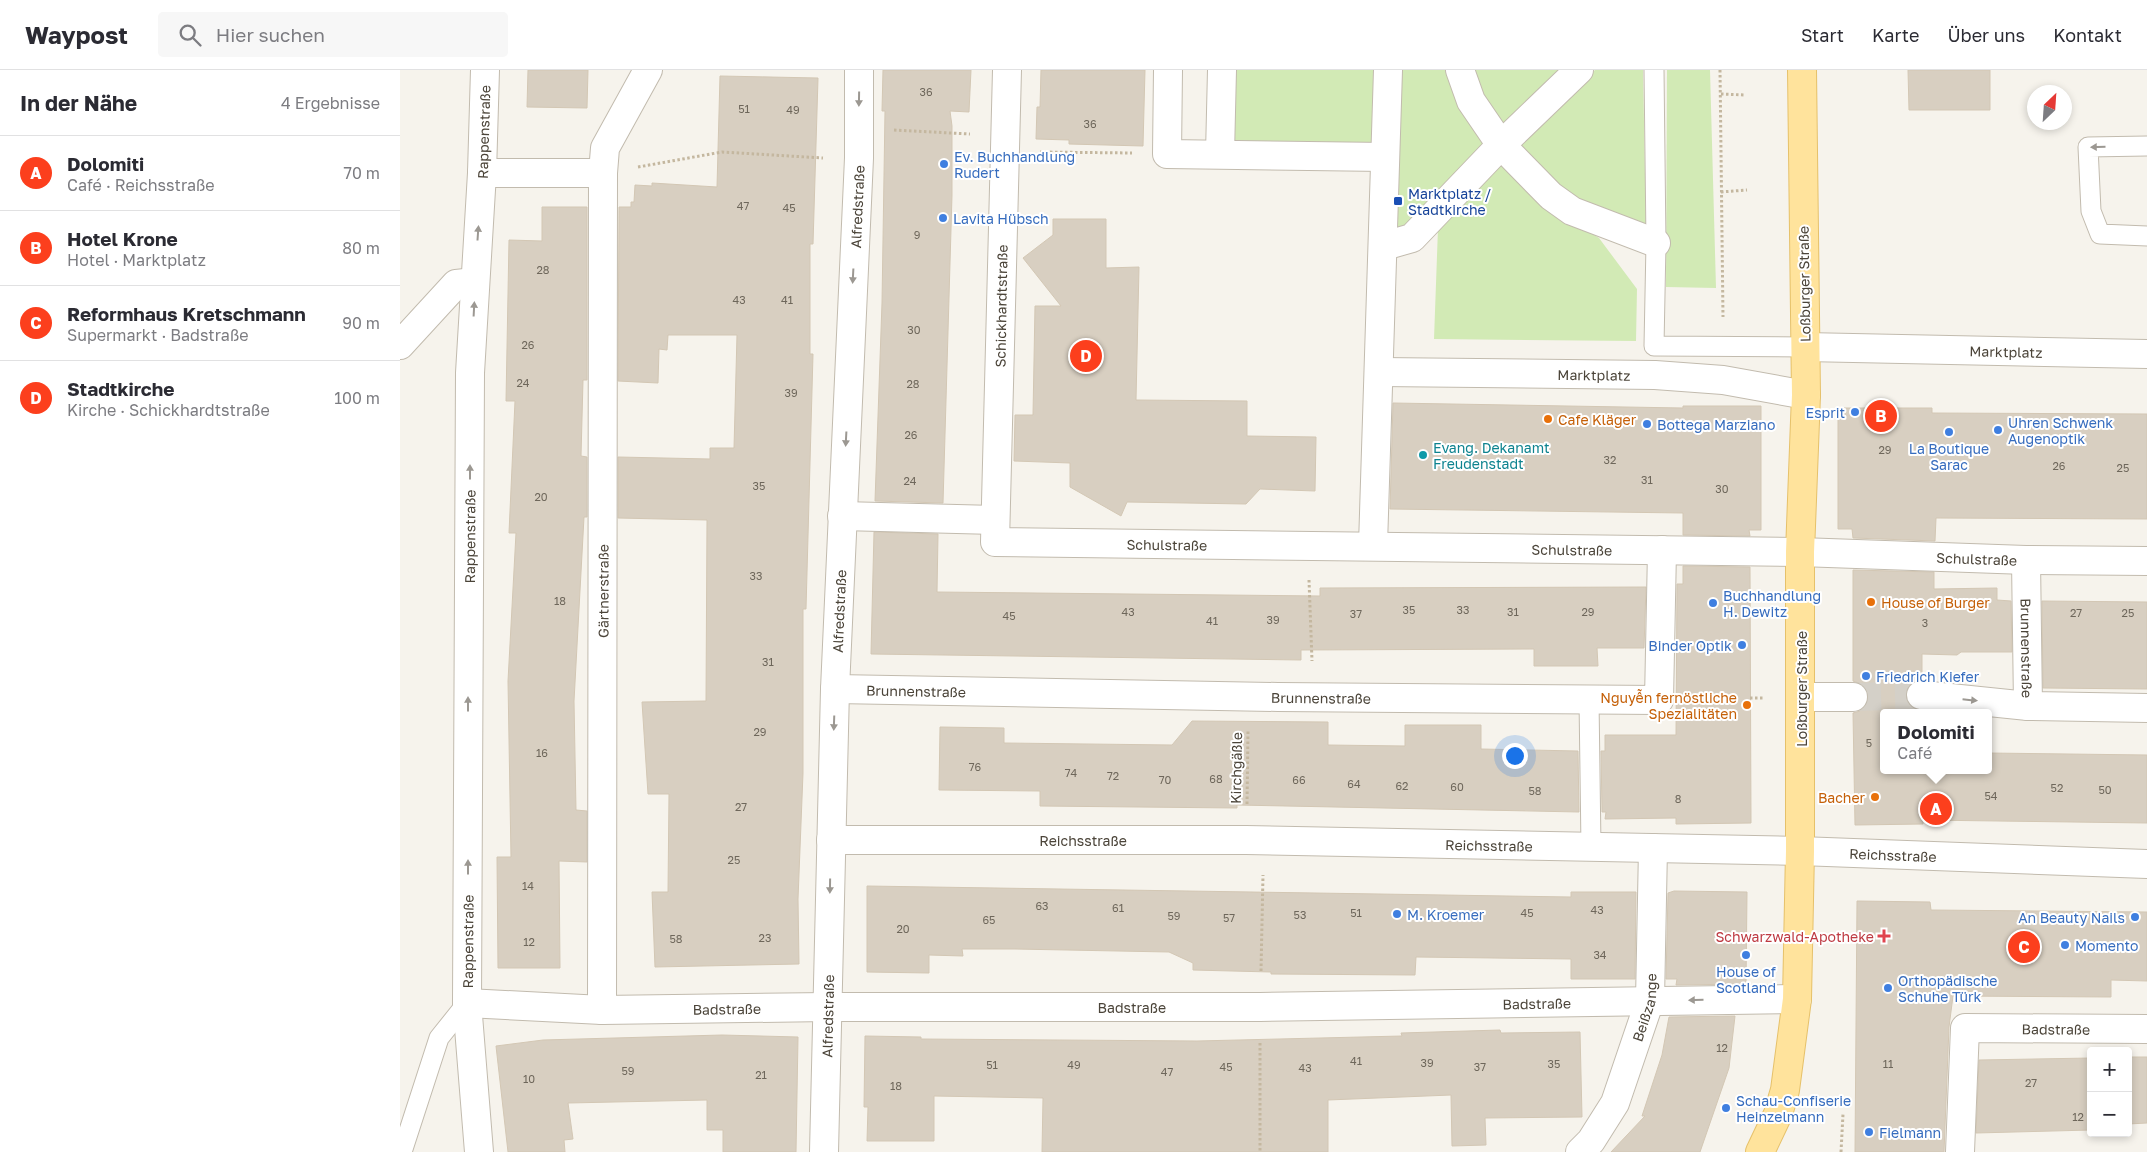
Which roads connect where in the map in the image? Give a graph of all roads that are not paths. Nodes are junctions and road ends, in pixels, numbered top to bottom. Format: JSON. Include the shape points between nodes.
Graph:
{"nodes":[{"id":1,"x":484,"y":70,"type":"edge"},
{"id":2,"x":648,"y":70,"type":"edge"},
{"id":3,"x":859,"y":70,"type":"edge"},
{"id":4,"x":1007,"y":70,"type":"edge"},
{"id":5,"x":1168,"y":70,"type":"edge"},
{"id":6,"x":1222,"y":70,"type":"edge"},
{"id":7,"x":1388,"y":70,"type":"edge"},
{"id":8,"x":1460,"y":70,"type":"edge"},
{"id":9,"x":1579,"y":70,"type":"edge"},
{"id":10,"x":1654,"y":70,"type":"edge"},
{"id":11,"x":1802,"y":70,"type":"edge"},
{"id":12,"x":1501,"y":146,"type":"junction"},
{"id":13,"x":2147,"y":146,"type":"edge"},
{"id":14,"x":1220,"y":154,"type":"junction"},
{"id":15,"x":1385,"y":157,"type":"junction"},
{"id":16,"x":603,"y":173,"type":"junction"},
{"id":17,"x":482,"y":174,"type":"junction"},
{"id":18,"x":2147,"y":236,"type":"edge"},
{"id":19,"x":1656,"y":243,"type":"junction"},
{"id":20,"x":1384,"y":246,"type":"junction"},
{"id":21,"x":475,"y":282,"type":"junction"},
{"id":22,"x":400,"y":346,"type":"edge"},
{"id":23,"x":1805,"y":347,"type":"junction"},
{"id":24,"x":2147,"y":354,"type":"edge"},
{"id":25,"x":1380,"y":372,"type":"junction"},
{"id":26,"x":1806,"y":395,"type":"junction"},
{"id":27,"x":842,"y":516,"type":"junction"},
{"id":28,"x":995,"y":531,"type":"junction"},
{"id":29,"x":1373,"y":546,"type":"junction"},
{"id":30,"x":1662,"y":550,"type":"junction"},
{"id":31,"x":1800,"y":552,"type":"junction"},
{"id":32,"x":2026,"y":560,"type":"junction"},
{"id":33,"x":2147,"y":561,"type":"edge"},
{"id":34,"x":835,"y":689,"type":"junction"},
{"id":35,"x":1921,"y":695,"type":"tunnel mouth"},
{"id":36,"x":1801,"y":697,"type":"junction"},
{"id":37,"x":1853,"y":697,"type":"tunnel mouth"},
{"id":38,"x":1589,"y":699,"type":"junction"},
{"id":39,"x":2028,"y":706,"type":"junction"},
{"id":40,"x":2147,"y":708,"type":"edge"},
{"id":41,"x":831,"y":840,"type":"junction"},
{"id":42,"x":1591,"y":847,"type":"junction"},
{"id":43,"x":1653,"y":848,"type":"junction"},
{"id":44,"x":1800,"y":851,"type":"junction"},
{"id":45,"x":2147,"y":864,"type":"edge"},
{"id":46,"x":1797,"y":999,"type":"junction"},
{"id":47,"x":1650,"y":1000,"type":"junction"},
{"id":48,"x":467,"y":1003,"type":"junction"},
{"id":49,"x":828,"y":1007,"type":"junction"},
{"id":50,"x":602,"y":1010,"type":"junction"},
{"id":51,"x":2147,"y":1029,"type":"edge"},
{"id":52,"x":402,"y":1152,"type":"edge"},
{"id":53,"x":479,"y":1152,"type":"edge"},
{"id":54,"x":824,"y":1152,"type":"edge"},
{"id":55,"x":1580,"y":1152,"type":"edge"},
{"id":56,"x":1760,"y":1152,"type":"edge"},
{"id":57,"x":1960,"y":1152,"type":"edge"}],
"edges":[{"from":1,"to":17,"type":"street","name":"Rappenstraße"},
{"from":2,"to":16,"type":"street","name":"Gärtnerstraße","via":[[605,148]]},
{"from":3,"to":27,"type":"street","name":"Alfredstraße","one_way":true,"via":[[859,158]]},
{"from":4,"to":28,"type":"street","name":"Schickhardtstraße"},
{"from":5,"to":14,"type":"street","via":[[1167,154]]},
{"from":6,"to":14,"type":"street"},
{"from":7,"to":15,"type":"street"},
{"from":8,"to":12,"type":"street","via":[[1471,101]]},
{"from":9,"to":12,"type":"street"},
{"from":10,"to":19,"type":"lane"},
{"from":11,"to":23,"type":"main road","name":"Loßburger Straße"},
{"from":12,"to":19,"type":"street","via":[[1551,196],[1572,211]]},
{"from":12,"to":20,"type":"street","via":[[1412,238]]},
{"from":13,"to":18,"type":"lane","one_way":true,"via":[[2088,147],[2091,211],[2100,234]]},
{"from":14,"to":15,"type":"street"},
{"from":15,"to":20,"type":"street"},
{"from":16,"to":17,"type":"street"},
{"from":16,"to":50,"type":"street","name":"Gärtnerstraße"},
{"from":21,"to":17,"type":"street","name":"Rappenstraße","one_way":true},
{"from":19,"to":23,"type":"lane","via":[[1654,346]]},
{"from":20,"to":25,"type":"street"},
{"from":21,"to":22,"type":"street","via":[[456,284]]},
{"from":48,"to":21,"type":"street","name":"Rappenstraße","one_way":true,"via":[[470,373]]},
{"from":23,"to":24,"type":"street","name":"Marktplatz"},
{"from":23,"to":26,"type":"main road","name":"Loßburger Straße"},
{"from":25,"to":26,"type":"street","name":"Marktplatz","via":[[1655,375],[1723,380]]},
{"from":25,"to":29,"type":"street"},
{"from":26,"to":31,"type":"main road","name":"Loßburger Straße"},
{"from":27,"to":28,"type":"street","name":"Schulstraße"},
{"from":27,"to":34,"type":"street","name":"Alfredstraße"},
{"from":28,"to":29,"type":"street","name":"Schulstraße"},
{"from":29,"to":30,"type":"street","name":"Schulstraße"},
{"from":30,"to":31,"type":"street","name":"Schulstraße"},
{"from":30,"to":38,"type":"street","name":"Brunnenstraße","via":[[1659,700]]},
{"from":31,"to":32,"type":"street","name":"Schulstraße"},
{"from":31,"to":36,"type":"main road","name":"Loßburger Straße"},
{"from":32,"to":33,"type":"street","name":"Schulstraße"},
{"from":32,"to":39,"type":"street","name":"Brunnenstraße"},
{"from":34,"to":38,"type":"street","name":"Brunnenstraße"},
{"from":34,"to":41,"type":"street","name":"Alfredstraße","one_way":true},
{"from":35,"to":39,"type":"street","one_way":true},
{"from":36,"to":37,"type":"street"},
{"from":36,"to":44,"type":"main road","name":"Loßburger Straße"},
{"from":38,"to":42,"type":"lane"},
{"from":39,"to":40,"type":"street","name":"Brunnenstraße"},
{"from":41,"to":42,"type":"street","name":"Reichsstraße","via":[[1246,840]]},
{"from":41,"to":49,"type":"street","name":"Alfredstraße","one_way":true},
{"from":42,"to":43,"type":"street","name":"Reichsstraße"},
{"from":43,"to":44,"type":"street","name":"Reichsstraße"},
{"from":43,"to":47,"type":"street","name":"Beißzange"},
{"from":44,"to":45,"type":"street","name":"Reichsstraße"},
{"from":44,"to":46,"type":"main road","name":"Loßburger Straße"},
{"from":46,"to":47,"type":"street","name":"Badstraße","one_way":true},
{"from":46,"to":56,"type":"main road","name":"Loßburger Straße","via":[[1785,1090]]},
{"from":47,"to":49,"type":"street","name":"Badstraße","via":[[1260,1007]]},
{"from":47,"to":55,"type":"street","name":"Beißzange","via":[[1615,1103],[1591,1141]]},
{"from":48,"to":50,"type":"street","name":"Badstraße"},
{"from":48,"to":52,"type":"lane","name":"Rappenstraße","via":[[440,1038]]},
{"from":48,"to":53,"type":"street","name":"Rappenstraße"},
{"from":49,"to":50,"type":"street","name":"Badstraße"},
{"from":49,"to":54,"type":"street","name":"Alfredstraße"},
{"from":51,"to":57,"type":"street","name":"Badstraße","via":[[1965,1028]]}]}
